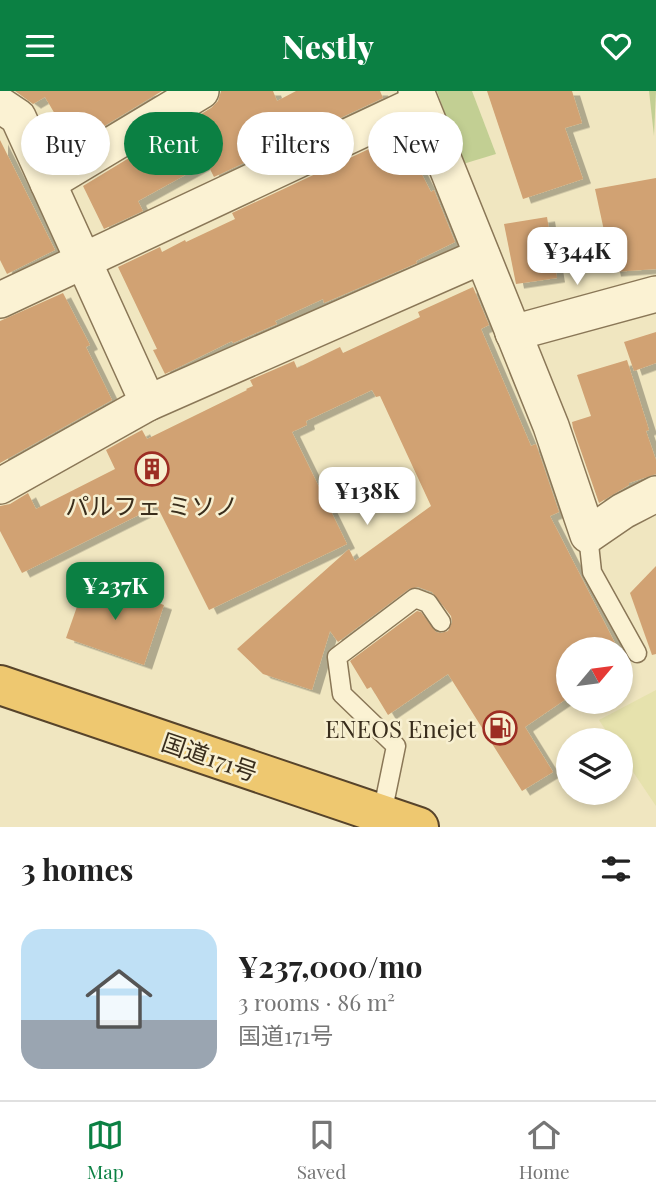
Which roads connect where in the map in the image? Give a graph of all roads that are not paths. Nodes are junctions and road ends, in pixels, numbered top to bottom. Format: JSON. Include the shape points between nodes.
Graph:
{"nodes":[{"id":1,"x":201,"y":91,"type":"edge"},
{"id":2,"x":417,"y":97,"type":"edge"},
{"id":3,"x":0,"y":105,"type":"edge"},
{"id":4,"x":48,"y":183,"type":"junction"},
{"id":5,"x":482,"y":256,"type":"junction"},
{"id":6,"x":82,"y":260,"type":"junction"},
{"id":7,"x":656,"y":294,"type":"edge"},
{"id":8,"x":0,"y":300,"type":"edge"},
{"id":9,"x":513,"y":333,"type":"junction"},
{"id":10,"x":149,"y":403,"type":"junction"},
{"id":11,"x":0,"y":485,"type":"edge"},
{"id":12,"x":656,"y":494,"type":"edge"},
{"id":13,"x":588,"y":535,"type":"junction"},
{"id":14,"x":441,"y":622,"type":"dead end"},
{"id":15,"x":637,"y":653,"type":"dead end"},
{"id":16,"x":0,"y":685,"type":"edge"},
{"id":17,"x":372,"y":817,"type":"edge"},
{"id":18,"x":419,"y":827,"type":"edge"}],
"edges":[{"from":1,"to":4,"type":"street"},
{"from":2,"to":5,"type":"street"},
{"from":2,"to":6,"type":"street"},
{"from":3,"to":4,"type":"street","via":[[18,117]]},
{"from":4,"to":6,"type":"street"},
{"from":5,"to":9,"type":"street"},
{"from":5,"to":10,"type":"street"},
{"from":6,"to":8,"type":"street"},
{"from":6,"to":10,"type":"street"},
{"from":7,"to":9,"type":"street"},
{"from":9,"to":13,"type":"street"},
{"from":10,"to":11,"type":"street"},
{"from":12,"to":13,"type":"street"},
{"from":13,"to":15,"type":"lane","via":[[592,572]]},
{"from":14,"to":17,"type":"lane","via":[[428,603],[415,598],[337,657],[342,694],[396,746]]},
{"from":16,"to":17,"type":"highway","name":"国道171号"},
{"from":17,"to":18,"type":"highway","name":"国道171号"}]}
